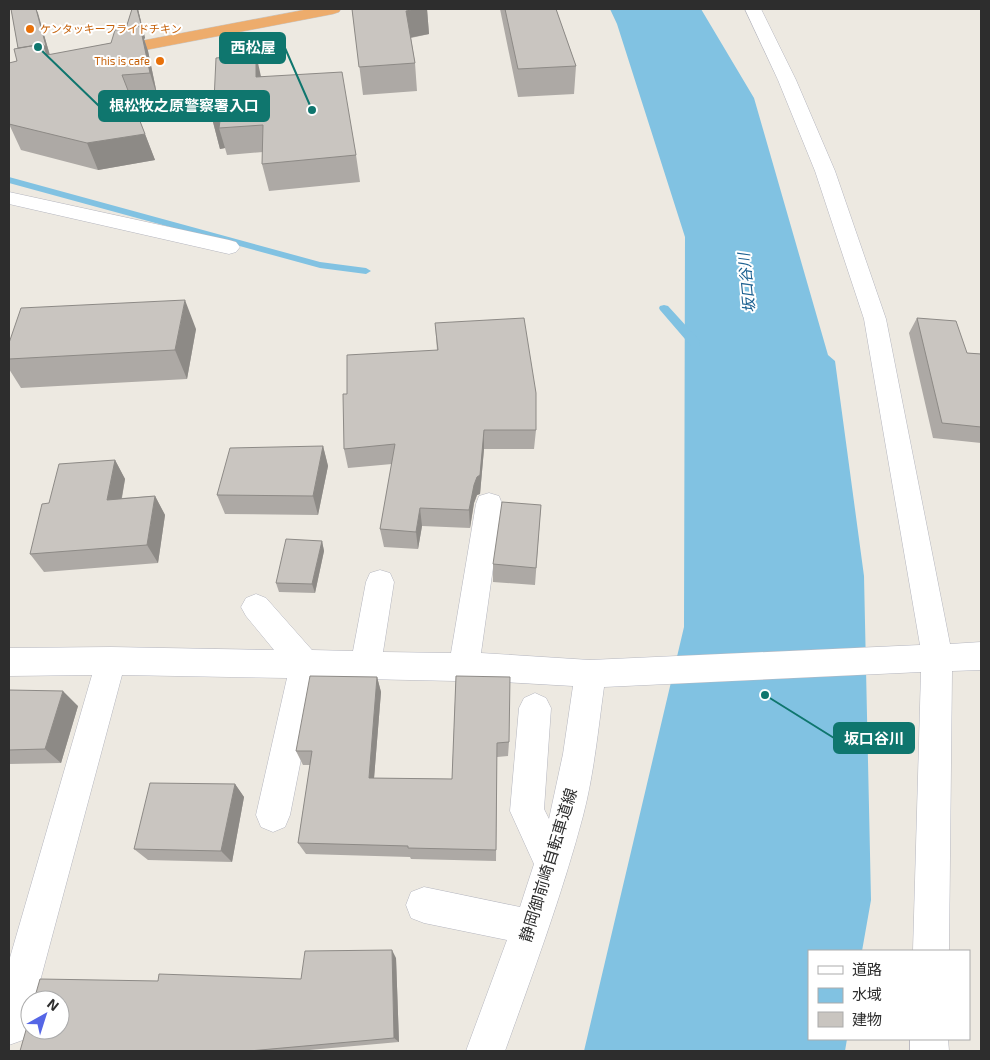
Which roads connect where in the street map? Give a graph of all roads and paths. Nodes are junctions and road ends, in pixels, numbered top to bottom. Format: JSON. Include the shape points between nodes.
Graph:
{"nodes":[{"id":1,"x":333,"y":9,"type":"edge"},
{"id":2,"x":753,"y":9,"type":"edge"},
{"id":3,"x":94,"y":54,"type":"edge"},
{"id":4,"x":9,"y":198,"type":"edge"},
{"id":5,"x":229,"y":247,"type":"dead end"},
{"id":6,"x":488,"y":504,"type":"dead end"},
{"id":7,"x":380,"y":582,"type":"dead end"},
{"id":8,"x":256,"y":607,"type":"dead end"},
{"id":9,"x":981,"y":656,"type":"edge"},
{"id":10,"x":924,"y":658,"type":"junction"},
{"id":11,"x":111,"y":660,"type":"junction"},
{"id":12,"x":9,"y":662,"type":"edge"},
{"id":13,"x":305,"y":664,"type":"junction"},
{"id":14,"x":366,"y":666,"type":"junction"},
{"id":15,"x":464,"y":668,"type":"junction"},
{"id":16,"x":590,"y":674,"type":"junction"},
{"id":17,"x":535,"y":708,"type":"dead end"},
{"id":18,"x":273,"y":815,"type":"dead end"},
{"id":19,"x":552,"y":863,"type":"junction"},
{"id":20,"x":424,"y":905,"type":"dead end"},
{"id":21,"x":530,"y":927,"type":"junction"},
{"id":22,"x":931,"y":950,"type":"edge"},
{"id":23,"x":15,"y":978,"type":"edge"},
{"id":24,"x":9,"y":1026,"type":"edge"},
{"id":25,"x":486,"y":1051,"type":"edge"}],
"edges":[{"from":1,"to":3,"type":"highway"},
{"from":2,"to":10,"type":"street","via":[[787,80],[824,171],[875,319]]},
{"from":4,"to":5,"type":"street"},
{"from":6,"to":15,"type":"street"},
{"from":7,"to":14,"type":"street"},
{"from":8,"to":13,"type":"street"},
{"from":9,"to":10,"type":"street"},
{"from":10,"to":16,"type":"street"},
{"from":10,"to":22,"type":"street"},
{"from":11,"to":12,"type":"street"},
{"from":11,"to":13,"type":"street"},
{"from":11,"to":23,"type":"street"},
{"from":13,"to":14,"type":"street"},
{"from":13,"to":18,"type":"street"},
{"from":14,"to":15,"type":"street"},
{"from":15,"to":16,"type":"street","via":[[550,669]]},
{"from":16,"to":19,"type":"street","name":"静岡御前崎自転車道線","via":[[579,754]]},
{"from":17,"to":19,"type":"street","via":[[528,811]]},
{"from":19,"to":21,"type":"street","name":"静岡御前崎自転車道線"},
{"from":20,"to":21,"type":"street"},
{"from":21,"to":25,"type":"street","name":"静岡御前崎自転車道線"},
{"from":23,"to":24,"type":"street"}]}
